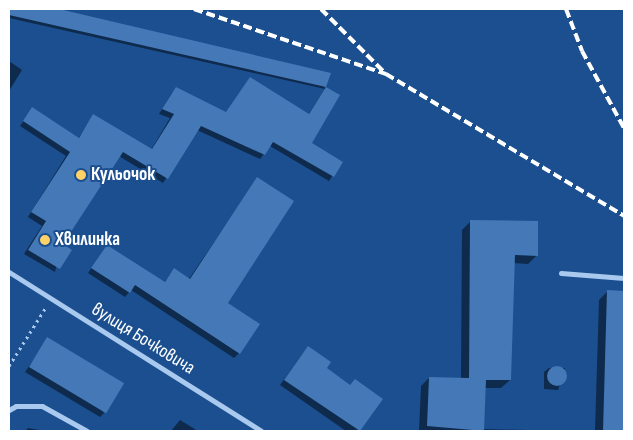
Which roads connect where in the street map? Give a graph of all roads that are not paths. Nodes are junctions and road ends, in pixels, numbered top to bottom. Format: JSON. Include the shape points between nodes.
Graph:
{"nodes":[{"id":1,"x":9,"y":272,"type":"edge"},
{"id":2,"x":561,"y":273,"type":"dead end"},
{"id":3,"x":624,"y":278,"type":"edge"},
{"id":4,"x":9,"y":410,"type":"edge"},
{"id":5,"x":87,"y":431,"type":"edge"},
{"id":6,"x":261,"y":431,"type":"edge"}],
"edges":[{"from":1,"to":6,"type":"street","name":"вулиця Бочковича"},
{"from":2,"to":3,"type":"street"},
{"from":4,"to":5,"type":"street","via":[[16,406],[42,406]]}]}
